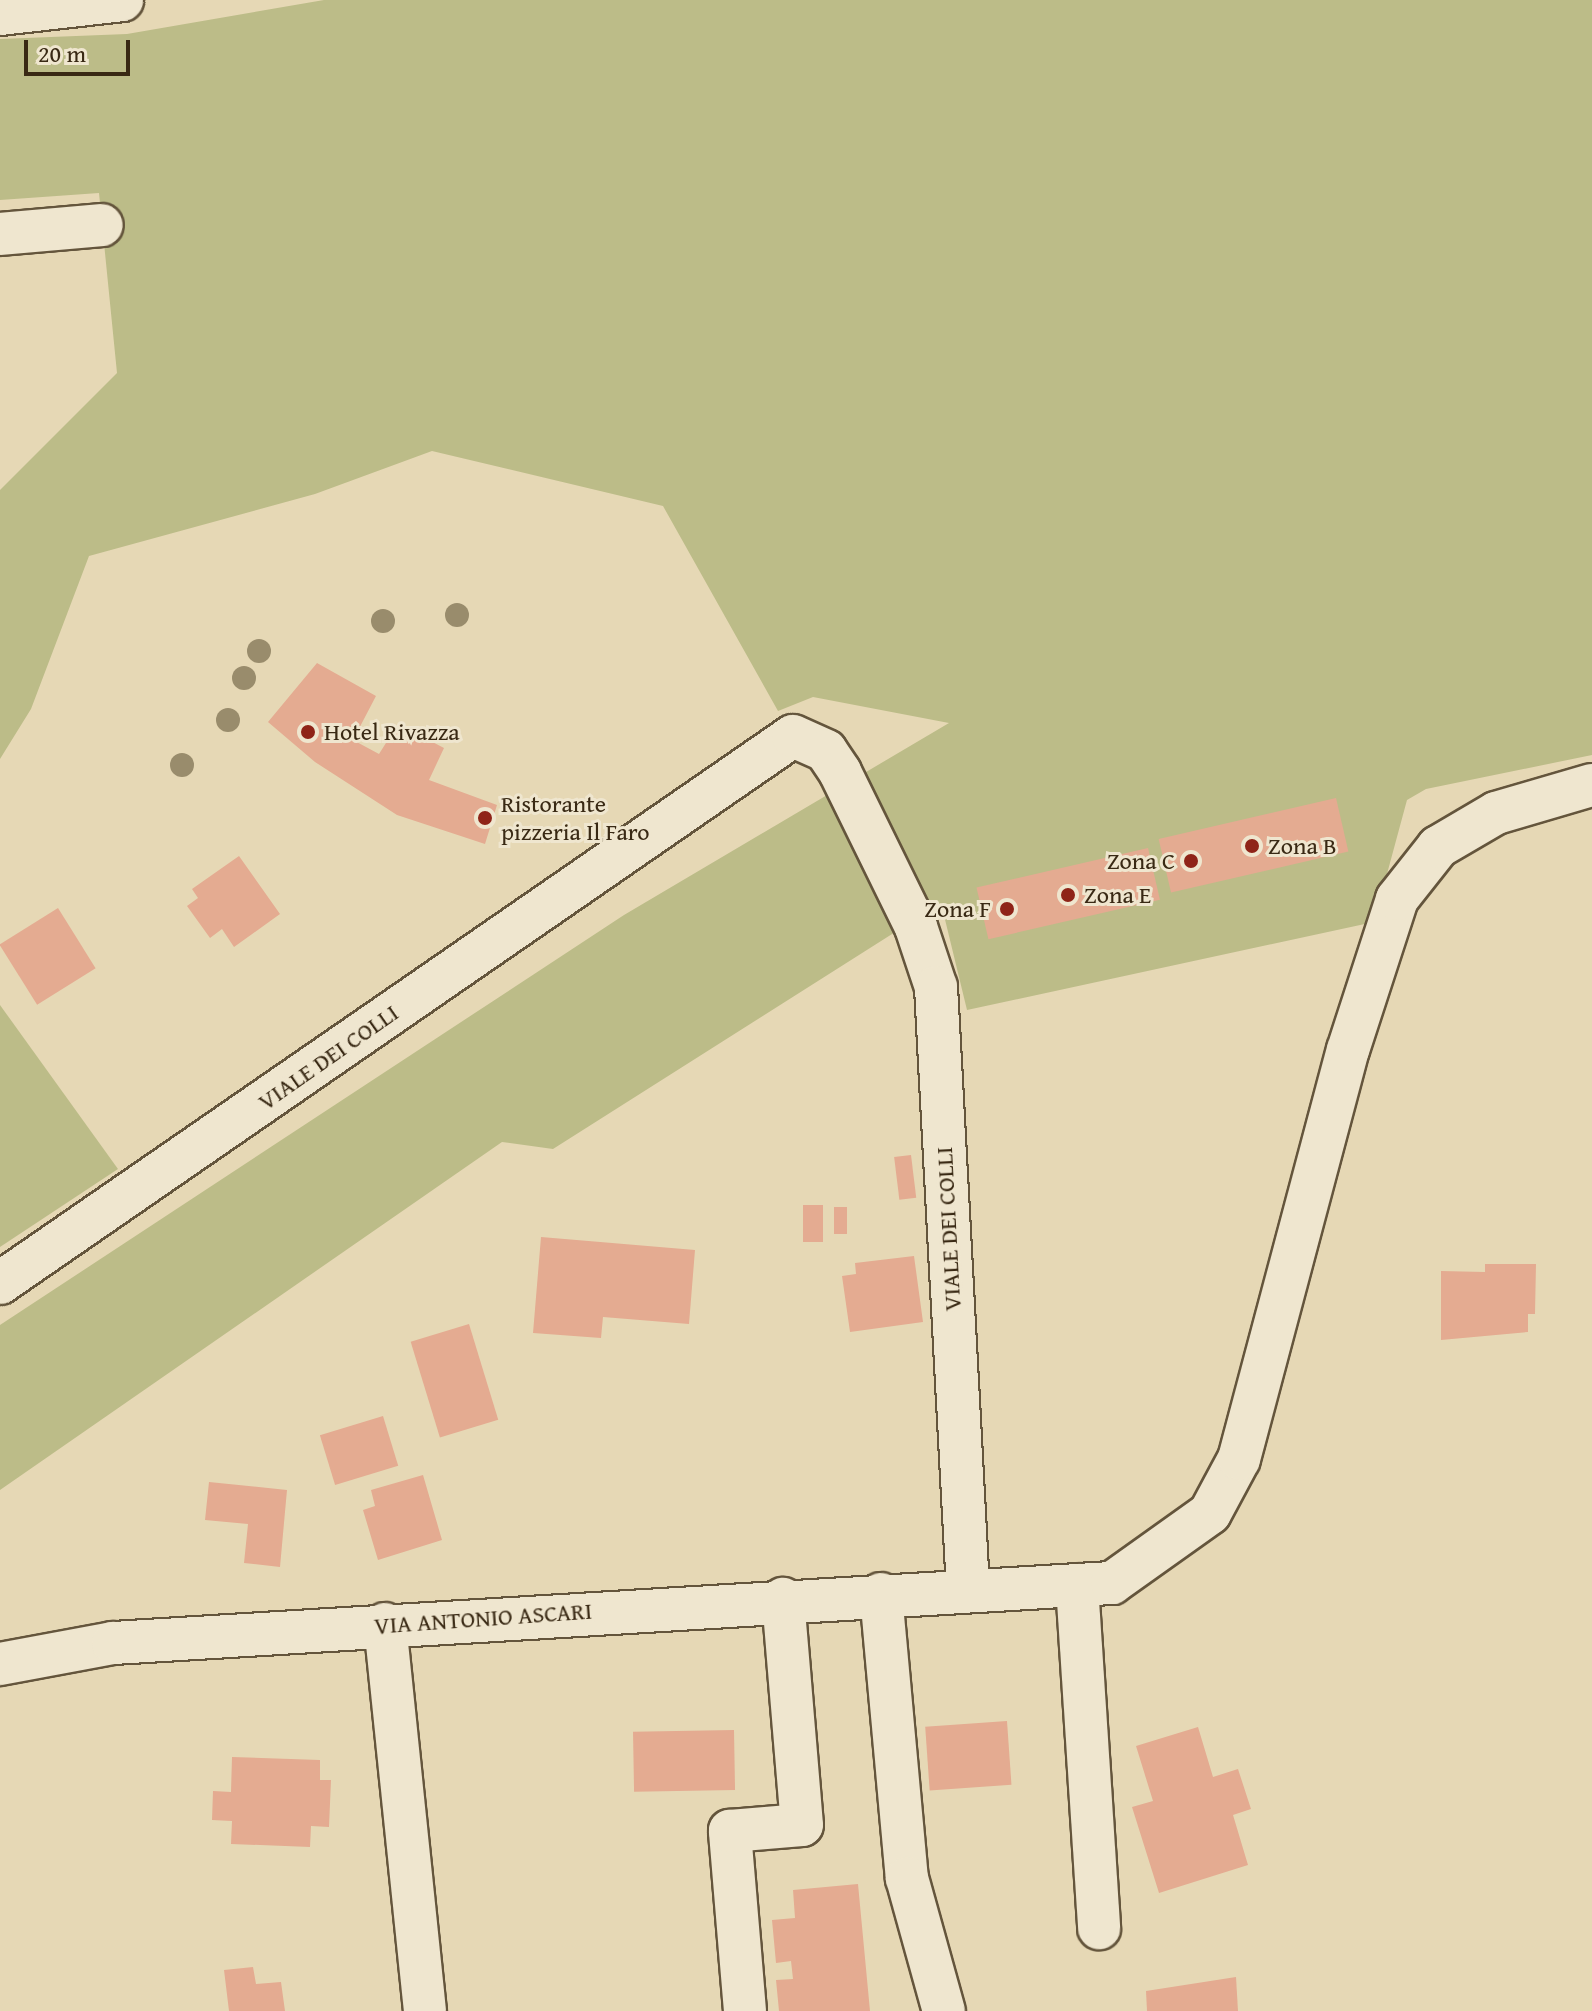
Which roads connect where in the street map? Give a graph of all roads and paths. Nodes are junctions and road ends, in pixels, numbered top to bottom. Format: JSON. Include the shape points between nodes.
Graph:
{"nodes":[{"id":1,"x":99,"y":1,"type":"edge"},
{"id":2,"x":0,"y":14,"type":"edge"},
{"id":3,"x":102,"y":225,"type":"dead end"},
{"id":4,"x":0,"y":234,"type":"edge"},
{"id":5,"x":1592,"y":785,"type":"edge"},
{"id":6,"x":0,"y":1283,"type":"edge"},
{"id":7,"x":1077,"y":1585,"type":"junction"},
{"id":8,"x":968,"y":1589,"type":"junction"},
{"id":9,"x":881,"y":1594,"type":"junction"},
{"id":10,"x":783,"y":1599,"type":"junction"},
{"id":11,"x":385,"y":1624,"type":"junction"},
{"id":12,"x":0,"y":1664,"type":"edge"},
{"id":13,"x":1099,"y":1928,"type":"dead end"},
{"id":14,"x":425,"y":2011,"type":"edge"},
{"id":15,"x":745,"y":2011,"type":"edge"},
{"id":16,"x":944,"y":2011,"type":"edge"}],
"edges":[{"from":1,"to":2,"type":"street"},
{"from":3,"to":4,"type":"street"},
{"from":5,"to":7,"type":"street","via":[[1496,813],[1449,840],[1397,899],[1348,1050],[1239,1459],[1210,1513],[1112,1583]]},
{"from":6,"to":8,"type":"street","name":"VIALE DEI COLLI","via":[[793,736],[826,751],[840,772],[916,927],[936,987]]},
{"from":7,"to":8,"type":"street"},
{"from":7,"to":13,"type":"street"},
{"from":8,"to":9,"type":"street","name":"VIA ANTONIO ASCARI"},
{"from":9,"to":10,"type":"street","name":"VIA ANTONIO ASCARI"},
{"from":9,"to":16,"type":"street","via":[[907,1878]]},
{"from":10,"to":11,"type":"street","name":"VIA ANTONIO ASCARI"},
{"from":10,"to":15,"type":"street","via":[[802,1825],[730,1831]]},
{"from":11,"to":12,"type":"street","name":"VIA ANTONIO ASCARI","via":[[113,1643]]},
{"from":11,"to":14,"type":"street"}]}
